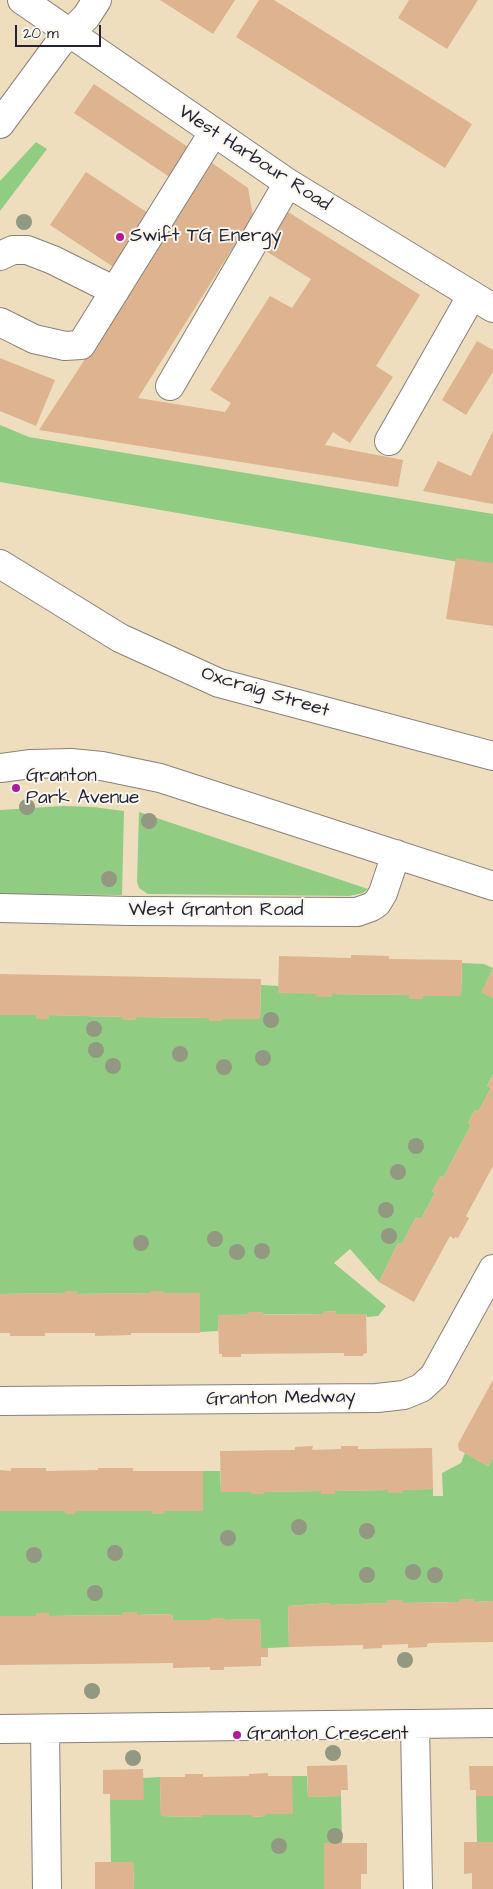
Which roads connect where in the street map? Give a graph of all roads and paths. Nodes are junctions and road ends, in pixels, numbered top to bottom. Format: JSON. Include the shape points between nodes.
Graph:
{"nodes":[{"id":1,"x":22,"y":0,"type":"edge"},
{"id":2,"x":97,"y":0,"type":"edge"},
{"id":3,"x":70,"y":34,"type":"junction"},
{"id":4,"x":0,"y":124,"type":"edge"},
{"id":5,"x":213,"y":133,"type":"junction"},
{"id":6,"x":288,"y":183,"type":"junction"},
{"id":7,"x":0,"y":256,"type":"edge"},
{"id":8,"x":114,"y":291,"type":"junction"},
{"id":9,"x":482,"y":302,"type":"edge"},
{"id":10,"x":0,"y":322,"type":"edge"},
{"id":11,"x":170,"y":386,"type":"dead end"},
{"id":12,"x":389,"y":441,"type":"dead end"},
{"id":13,"x":0,"y":564,"type":"edge"},
{"id":14,"x":493,"y":756,"type":"edge"},
{"id":15,"x":0,"y":768,"type":"edge"},
{"id":16,"x":396,"y":854,"type":"junction"},
{"id":17,"x":493,"y":886,"type":"edge"},
{"id":18,"x":0,"y":908,"type":"edge"},
{"id":19,"x":493,"y":1269,"type":"edge"},
{"id":20,"x":0,"y":1401,"type":"edge"},
{"id":21,"x":493,"y":1723,"type":"edge"},
{"id":22,"x":415,"y":1724,"type":"junction"},
{"id":23,"x":0,"y":1729,"type":"edge"},
{"id":24,"x":45,"y":1729,"type":"junction"},
{"id":25,"x":47,"y":1889,"type":"edge"},
{"id":26,"x":418,"y":1889,"type":"edge"}],
"edges":[{"from":1,"to":3,"type":"street","name":"West Harbour Road"},
{"from":2,"to":3,"type":"street"},
{"from":3,"to":4,"type":"street","via":[[59,44]]},
{"from":3,"to":5,"type":"street","name":"West Harbour Road"},
{"from":5,"to":6,"type":"street","name":"West Harbour Road"},
{"from":5,"to":8,"type":"street"},
{"from":6,"to":9,"type":"street","name":"West Harbour Road"},
{"from":6,"to":11,"type":"street"},
{"from":7,"to":8,"type":"street","via":[[13,250],[27,250]]},
{"from":8,"to":10,"type":"street","via":[[81,345],[65,346],[34,339]]},
{"from":9,"to":12,"type":"street"},
{"from":13,"to":14,"type":"street","name":"Oxcraig Street","via":[[120,638],[219,683]]},
{"from":15,"to":16,"type":"street","via":[[71,763],[133,772]]},
{"from":16,"to":17,"type":"street"},
{"from":16,"to":18,"type":"street","name":"West Granton Road","via":[[377,903],[357,912]]},
{"from":19,"to":20,"type":"street","name":"Granton Medway","via":[[434,1376],[421,1388],[404,1395],[377,1398]]},
{"from":21,"to":22,"type":"street"},
{"from":22,"to":24,"type":"street"},
{"from":22,"to":26,"type":"street"},
{"from":23,"to":24,"type":"street"},
{"from":24,"to":25,"type":"street"}]}
